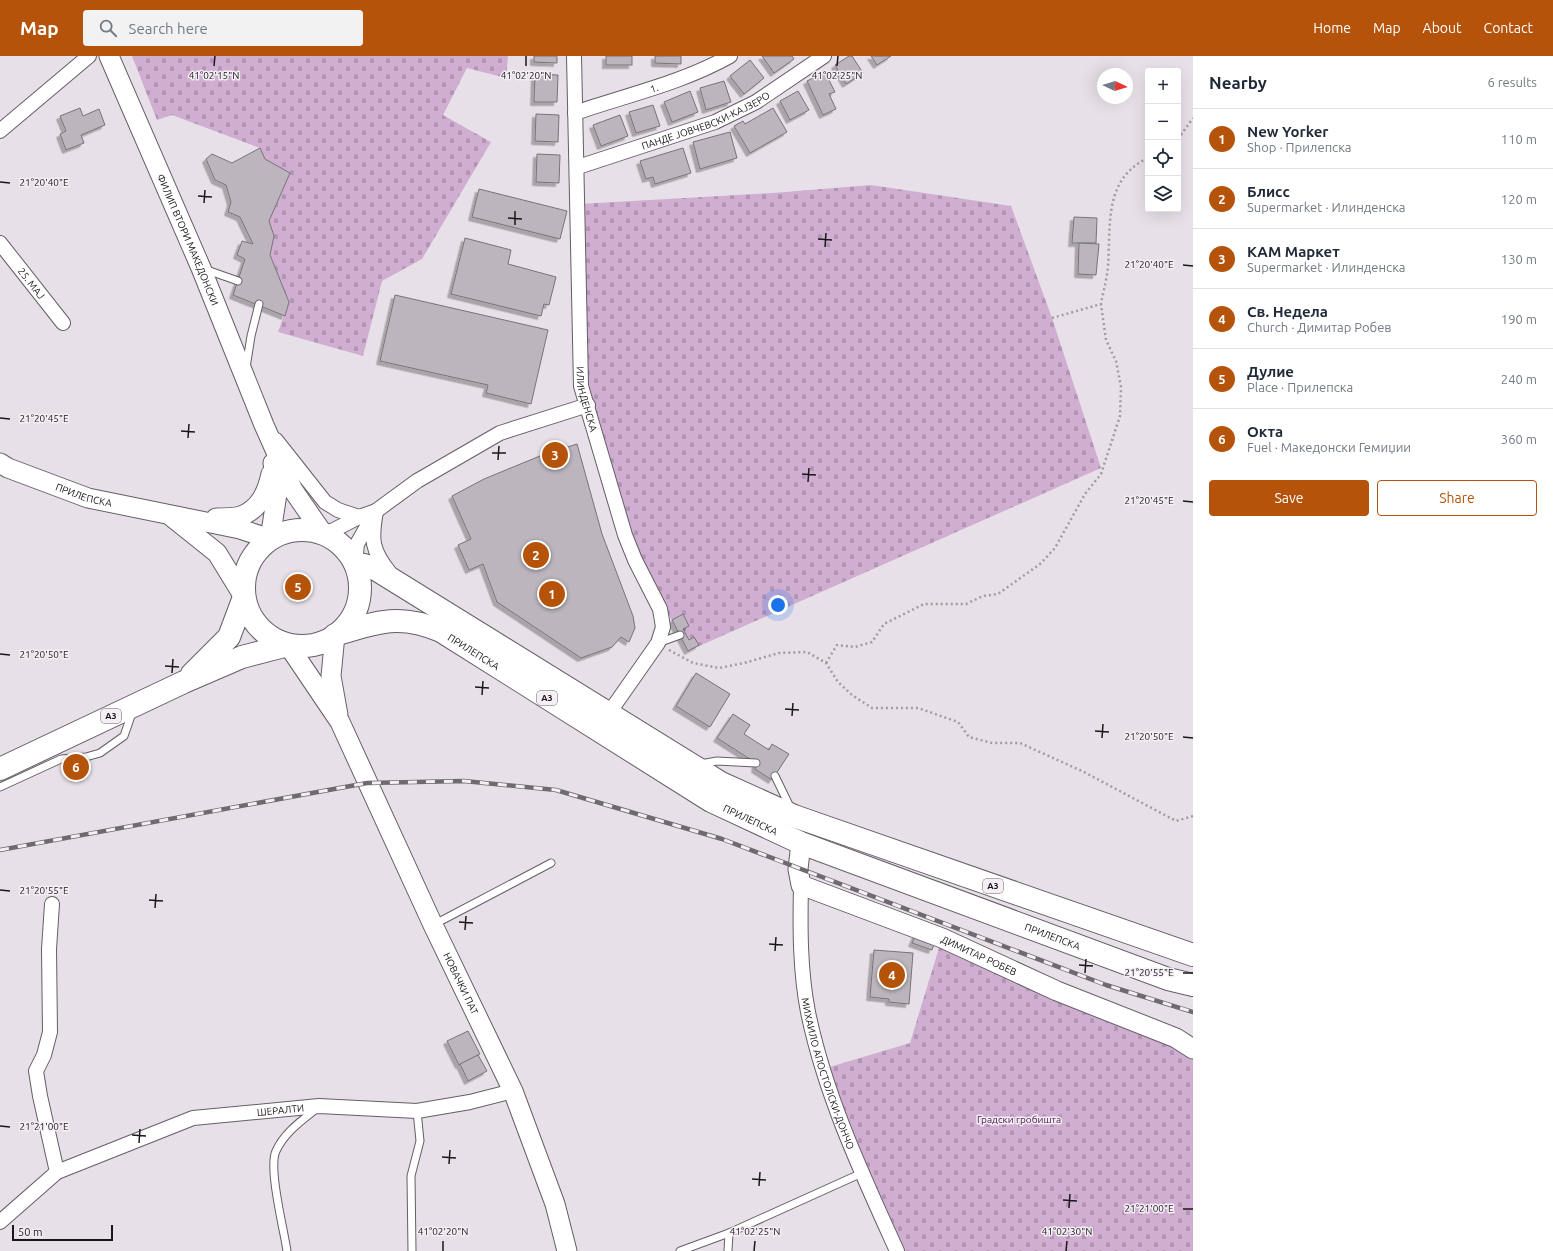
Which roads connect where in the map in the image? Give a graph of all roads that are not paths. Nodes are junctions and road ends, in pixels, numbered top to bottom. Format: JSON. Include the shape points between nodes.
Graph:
{"nodes":[{"id":1,"x":89,"y":56,"type":"edge"},
{"id":2,"x":109,"y":56,"type":"edge"},
{"id":3,"x":574,"y":56,"type":"edge"},
{"id":4,"x":730,"y":56,"type":"edge"},
{"id":5,"x":824,"y":56,"type":"edge"},
{"id":6,"x":705,"y":63,"type":"edge"},
{"id":7,"x":575,"y":112,"type":"junction"},
{"id":8,"x":0,"y":131,"type":"edge"},
{"id":9,"x":578,"y":167,"type":"junction"},
{"id":10,"x":0,"y":243,"type":"edge"},
{"id":11,"x":201,"y":268,"type":"junction"},
{"id":12,"x":238,"y":281,"type":"dead end"},
{"id":13,"x":259,"y":304,"type":"dead end"},
{"id":14,"x":63,"y":323,"type":"dead end"},
{"id":15,"x":245,"y":376,"type":"junction"},
{"id":16,"x":588,"y":405,"type":"junction"},
{"id":17,"x":264,"y":425,"type":"junction"},
{"id":18,"x":0,"y":463,"type":"edge"},
{"id":19,"x":273,"y":465,"type":"junction"},
{"id":20,"x":376,"y":511,"type":"junction"},
{"id":21,"x":171,"y":516,"type":"junction"},
{"id":22,"x":360,"y":517,"type":"junction"},
{"id":23,"x":194,"y":520,"type":"junction"},
{"id":24,"x":324,"y":535,"type":"junction"},
{"id":25,"x":270,"y":539,"type":"junction"},
{"id":26,"x":355,"y":563,"type":"junction"},
{"id":27,"x":398,"y":583,"type":"junction"},
{"id":28,"x":244,"y":597,"type":"junction"},
{"id":29,"x":374,"y":622,"type":"junction"},
{"id":30,"x":335,"y":635,"type":"junction"},
{"id":31,"x":680,"y":635,"type":"dead end"},
{"id":32,"x":658,"y":644,"type":"junction"},
{"id":33,"x":288,"y":645,"type":"junction"},
{"id":34,"x":253,"y":654,"type":"junction"},
{"id":35,"x":333,"y":661,"type":"junction"},
{"id":36,"x":303,"y":669,"type":"junction"},
{"id":37,"x":184,"y":682,"type":"junction"},
{"id":38,"x":134,"y":706,"type":"junction"},
{"id":39,"x":609,"y":713,"type":"junction"},
{"id":40,"x":340,"y":722,"type":"junction"},
{"id":41,"x":42,"y":758,"type":"junction"},
{"id":42,"x":756,"y":763,"type":"dead end"},
{"id":43,"x":690,"y":765,"type":"junction"},
{"id":44,"x":0,"y":769,"type":"edge"},
{"id":45,"x":775,"y":776,"type":"dead end"},
{"id":46,"x":0,"y":787,"type":"edge"},
{"id":47,"x":794,"y":816,"type":"junction"},
{"id":48,"x":801,"y":843,"type":"junction"},
{"id":49,"x":551,"y":863,"type":"dead end"},
{"id":50,"x":801,"y":885,"type":"junction"},
{"id":51,"x":52,"y":904,"type":"dead end"},
{"id":52,"x":433,"y":925,"type":"junction"},
{"id":53,"x":1193,"y":956,"type":"edge"},
{"id":54,"x":1193,"y":985,"type":"edge"},
{"id":55,"x":1193,"y":1049,"type":"edge"},
{"id":56,"x":513,"y":1091,"type":"junction"},
{"id":57,"x":319,"y":1106,"type":"junction"},
{"id":58,"x":417,"y":1110,"type":"junction"},
{"id":59,"x":57,"y":1172,"type":"junction"},
{"id":60,"x":862,"y":1173,"type":"junction"},
{"id":61,"x":0,"y":1222,"type":"edge"},
{"id":62,"x":729,"y":1233,"type":"junction"},
{"id":63,"x":698,"y":1249,"type":"edge"},
{"id":64,"x":287,"y":1251,"type":"edge"},
{"id":65,"x":412,"y":1251,"type":"edge"},
{"id":66,"x":567,"y":1251,"type":"edge"},
{"id":67,"x":680,"y":1251,"type":"edge"},
{"id":68,"x":728,"y":1251,"type":"edge"},
{"id":69,"x":897,"y":1251,"type":"edge"}],
"edges":[{"from":1,"to":8,"type":"street"},
{"from":2,"to":11,"type":"main road","name":"ФИЛИП ВТОРИ МАКЕДОНСКИ"},
{"from":3,"to":7,"type":"street","name":"ИЛИНДЕНСКА"},
{"from":4,"to":6,"type":"street","name":"1."},
{"from":5,"to":9,"type":"street","name":"ПАНДЕ ЈОВЧЕВСКИ-КАЈЗЕРО","via":[[756,102],[715,122]]},
{"from":6,"to":7,"type":"street","name":"1.","via":[[663,85]]},
{"from":7,"to":9,"type":"street","name":"ИЛИНДЕНСКА"},
{"from":9,"to":16,"type":"street","name":"ИЛИНДЕНСКА","via":[[581,386]]},
{"from":10,"to":14,"type":"street","name":"25. МАЈ"},
{"from":11,"to":12,"type":"lane"},
{"from":11,"to":15,"type":"main road","name":"ФИЛИП ВТОРИ МАКЕДОНСКИ"},
{"from":13,"to":15,"type":"lane"},
{"from":15,"to":17,"type":"main road","name":"ФИЛИП ВТОРИ МАКЕДОНСКИ"},
{"from":16,"to":20,"type":"street","via":[[500,434],[417,480]]},
{"from":16,"to":32,"type":"street","name":"ИЛИНДЕНСКА","via":[[625,535],[660,609],[663,627]]},
{"from":17,"to":19,"type":"main road"},
{"from":17,"to":22,"type":"street","via":[[325,502],[338,510]]},
{"from":17,"to":24,"type":"main road","via":[[293,490]]},
{"from":18,"to":21,"type":"main road","name":"ПРИЛЕПСКА","via":[[88,498]]},
{"from":19,"to":23,"type":"main road","via":[[262,500],[253,509],[241,516]]},
{"from":19,"to":25,"type":"main road","via":[[278,487]]},
{"from":20,"to":22,"type":"street"},
{"from":20,"to":26,"type":"street","via":[[356,544]]},
{"from":20,"to":27,"type":"street","via":[[373,543],[381,562]]},
{"from":21,"to":23,"type":"main road","name":"ПРИЛЕПСКА"},
{"from":21,"to":28,"type":"main road","name":"ПРИЛЕПСКА","via":[[216,553]]},
{"from":22,"to":24,"type":"street"},
{"from":23,"to":25,"type":"main road","name":"ПРИЛЕПСКА"},
{"from":24,"to":25,"type":"main road","number":"A3","via":[[306,530],[287,531]]},
{"from":24,"to":26,"type":"main road","number":"A3","via":[[336,541]]},
{"from":25,"to":28,"type":"main road","number":"A3","via":[[258,550],[249,564],[244,580]]},
{"from":26,"to":27,"type":"main road","name":"ПРИЛЕПСКА","number":"A3","via":[[372,567]]},
{"from":26,"to":30,"type":"main road","number":"A3","via":[[360,579],[356,611],[347,625]]},
{"from":27,"to":39,"type":"main road","name":"ПРИЛЕПСКА","number":"A3"},
{"from":28,"to":33,"type":"main road","number":"A3","via":[[249,613],[259,628],[272,638]]},
{"from":28,"to":37,"type":"main road","number":"A3","via":[[229,637]]},
{"from":29,"to":30,"type":"main road","name":"ПРИЛЕПСКА","number":"A3"},
{"from":29,"to":35,"type":"main road","via":[[349,643]]},
{"from":29,"to":48,"type":"main road","name":"ПРИЛЕПСКА","number":"A3","via":[[395,620],[426,625],[441,631],[711,801]]},
{"from":30,"to":33,"type":"main road","number":"A3","via":[[321,644],[304,647]]},
{"from":30,"to":35,"type":"main road"},
{"from":31,"to":32,"type":"lane"},
{"from":32,"to":39,"type":"street","name":"ИЛИНДЕНСКА"},
{"from":33,"to":34,"type":"main road","number":"A3"},
{"from":33,"to":36,"type":"main road"},
{"from":34,"to":36,"type":"main road","via":[[274,656]]},
{"from":34,"to":37,"type":"main road","number":"A3"},
{"from":35,"to":40,"type":"main road","via":[[331,676]]},
{"from":36,"to":40,"type":"main road"},
{"from":37,"to":38,"type":"main road","number":"A3"},
{"from":38,"to":41,"type":"main road","number":"A3"},
{"from":38,"to":41,"type":"lane","via":[[124,736],[100,753],[86,757]]},
{"from":39,"to":43,"type":"main road","name":"ПРИЛЕПСКА","number":"A3"},
{"from":40,"to":52,"type":"main road","name":"НОВАЧКИ ПАТ"},
{"from":41,"to":44,"type":"main road","number":"A3"},
{"from":41,"to":46,"type":"lane"},
{"from":42,"to":43,"type":"lane","via":[[717,761]]},
{"from":43,"to":47,"type":"main road","name":"ПРИЛЕПСКА","number":"A3","via":[[721,783]]},
{"from":45,"to":47,"type":"lane"},
{"from":47,"to":53,"type":"main road","name":"ПРИЛЕПСКА","number":"A3"},
{"from":48,"to":50,"type":"main road","via":[[798,869]]},
{"from":48,"to":54,"type":"main road","name":"ПРИЛЕПСКА","number":"A3","via":[[1168,979]]},
{"from":49,"to":52,"type":"lane"},
{"from":50,"to":55,"type":"main road","name":"ДИМИТАР РОБЕВ","via":[[942,938],[1057,992],[1176,1038]]},
{"from":50,"to":60,"type":"street","name":"МИХАИЛО АПОСТОЛСКИ-ДОНЧО","via":[[803,975],[808,1012],[823,1069]]},
{"from":51,"to":59,"type":"street","via":[[49,949],[50,1032],[36,1071]]},
{"from":52,"to":56,"type":"main road","name":"НОВАЧКИ ПАТ"},
{"from":56,"to":58,"type":"street","name":"ШЕРАЛТИ","via":[[470,1102]]},
{"from":56,"to":66,"type":"main road","name":"НОВАЧКИ ПАТ","via":[[555,1204]]},
{"from":57,"to":58,"type":"street","name":"ШЕРАЛТИ"},
{"from":57,"to":59,"type":"street","name":"ШЕРАЛТИ","via":[[193,1118]]},
{"from":57,"to":64,"type":"lane","via":[[284,1136],[275,1152],[274,1175]]},
{"from":58,"to":65,"type":"lane","via":[[420,1141],[412,1176]]},
{"from":59,"to":61,"type":"street","name":"ШЕРАЛТИ"},
{"from":60,"to":62,"type":"lane"},
{"from":60,"to":69,"type":"street","name":"МИХАИЛО АПОСТОЛСКИ-ДОНЧО"},
{"from":62,"to":63,"type":"lane"},
{"from":62,"to":68,"type":"lane"},
{"from":63,"to":67,"type":"lane"}]}
